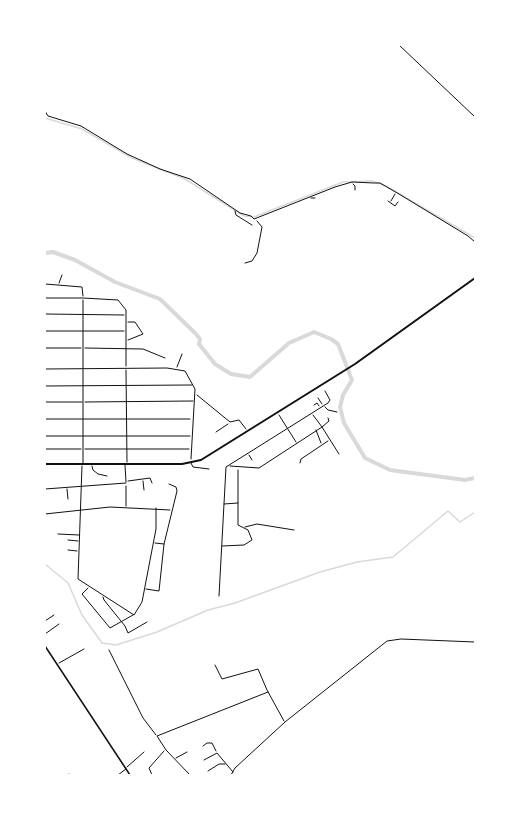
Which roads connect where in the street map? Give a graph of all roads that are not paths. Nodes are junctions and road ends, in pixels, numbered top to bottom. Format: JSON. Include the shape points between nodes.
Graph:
{"nodes":[{"id":1,"x":399,"y":45,"type":"edge"},
{"id":2,"x":45,"y":50,"type":"edge"},
{"id":3,"x":45,"y":76,"type":"edge"},
{"id":4,"x":45,"y":111,"type":"edge"},
{"id":5,"x":475,"y":117,"type":"edge"},
{"id":6,"x":352,"y":182,"type":"junction"},
{"id":7,"x":355,"y":190,"type":"dead end"},
{"id":8,"x":396,"y":192,"type":"junction"},
{"id":9,"x":309,"y":197,"type":"junction"},
{"id":10,"x":315,"y":198,"type":"dead end"},
{"id":11,"x":398,"y":202,"type":"dead end"},
{"id":12,"x":235,"y":210,"type":"junction"},
{"id":13,"x":256,"y":219,"type":"junction"},
{"id":14,"x":252,"y":225,"type":"dead end"},
{"id":15,"x":475,"y":242,"type":"edge"},
{"id":16,"x":245,"y":263,"type":"dead end"},
{"id":17,"x":62,"y":275,"type":"dead end"},
{"id":18,"x":475,"y":278,"type":"edge"},
{"id":19,"x":45,"y":284,"type":"edge"},
{"id":20,"x":59,"y":285,"type":"junction"},
{"id":21,"x":45,"y":298,"type":"edge"},
{"id":22,"x":82,"y":298,"type":"junction"},
{"id":23,"x":45,"y":314,"type":"edge"},
{"id":24,"x":83,"y":314,"type":"junction"},
{"id":25,"x":126,"y":315,"type":"junction"},
{"id":26,"x":127,"y":322,"type":"junction"},
{"id":27,"x":45,"y":331,"type":"edge"},
{"id":28,"x":83,"y":331,"type":"junction"},
{"id":29,"x":126,"y":331,"type":"junction"},
{"id":30,"x":126,"y":340,"type":"junction"},
{"id":31,"x":45,"y":348,"type":"edge"},
{"id":32,"x":83,"y":348,"type":"junction"},
{"id":33,"x":126,"y":348,"type":"junction"},
{"id":34,"x":182,"y":354,"type":"dead end"},
{"id":35,"x":165,"y":358,"type":"dead end"},
{"id":36,"x":126,"y":368,"type":"junction"},
{"id":37,"x":45,"y":369,"type":"edge"},
{"id":38,"x":83,"y":369,"type":"junction"},
{"id":39,"x":176,"y":369,"type":"junction"},
{"id":40,"x":194,"y":385,"type":"junction"},
{"id":41,"x":45,"y":386,"type":"edge"},
{"id":42,"x":83,"y":386,"type":"junction"},
{"id":43,"x":126,"y":386,"type":"junction"},
{"id":44,"x":325,"y":392,"type":"dead end"},
{"id":45,"x":195,"y":393,"type":"junction"},
{"id":46,"x":318,"y":398,"type":"dead end"},
{"id":47,"x":127,"y":401,"type":"junction"},
{"id":48,"x":195,"y":401,"type":"junction"},
{"id":49,"x":45,"y":402,"type":"edge"},
{"id":50,"x":83,"y":402,"type":"junction"},
{"id":51,"x":314,"y":405,"type":"dead end"},
{"id":52,"x":323,"y":406,"type":"junction"},
{"id":53,"x":320,"y":408,"type":"junction"},
{"id":54,"x":337,"y":412,"type":"dead end"},
{"id":55,"x":278,"y":413,"type":"junction"},
{"id":56,"x":312,"y":413,"type":"junction"},
{"id":57,"x":328,"y":418,"type":"dead end"},
{"id":58,"x":45,"y":419,"type":"edge"},
{"id":59,"x":83,"y":419,"type":"junction"},
{"id":60,"x":127,"y":419,"type":"junction"},
{"id":61,"x":192,"y":419,"type":"junction"},
{"id":62,"x":230,"y":422,"type":"junction"},
{"id":63,"x":322,"y":427,"type":"junction"},
{"id":64,"x":288,"y":429,"type":"junction"},
{"id":65,"x":316,"y":430,"type":"junction"},
{"id":66,"x":216,"y":432,"type":"dead end"},
{"id":67,"x":248,"y":432,"type":"junction"},
{"id":68,"x":191,"y":435,"type":"junction"},
{"id":69,"x":45,"y":436,"type":"edge"},
{"id":70,"x":83,"y":436,"type":"junction"},
{"id":71,"x":127,"y":436,"type":"junction"},
{"id":72,"x":330,"y":440,"type":"junction"},
{"id":73,"x":297,"y":443,"type":"junction"},
{"id":74,"x":322,"y":444,"type":"junction"},
{"id":75,"x":45,"y":449,"type":"edge"},
{"id":76,"x":83,"y":449,"type":"junction"},
{"id":77,"x":126,"y":449,"type":"junction"},
{"id":78,"x":191,"y":449,"type":"junction"},
{"id":79,"x":248,"y":453,"type":"junction"},
{"id":80,"x":339,"y":454,"type":"dead end"},
{"id":81,"x":252,"y":460,"type":"dead end"},
{"id":82,"x":191,"y":463,"type":"junction"},
{"id":83,"x":300,"y":463,"type":"dead end"},
{"id":84,"x":45,"y":464,"type":"edge"},
{"id":85,"x":82,"y":464,"type":"junction"},
{"id":86,"x":92,"y":464,"type":"junction"},
{"id":87,"x":126,"y":464,"type":"junction"},
{"id":88,"x":228,"y":466,"type":"junction"},
{"id":89,"x":238,"y":468,"type":"junction"},
{"id":90,"x":209,"y":469,"type":"dead end"},
{"id":91,"x":107,"y":476,"type":"dead end"},
{"id":92,"x":142,"y":479,"type":"junction"},
{"id":93,"x":126,"y":482,"type":"junction"},
{"id":94,"x":152,"y":483,"type":"dead end"},
{"id":95,"x":169,"y":484,"type":"dead end"},
{"id":96,"x":82,"y":486,"type":"junction"},
{"id":97,"x":67,"y":487,"type":"junction"},
{"id":98,"x":45,"y":489,"type":"edge"},
{"id":99,"x":144,"y":490,"type":"dead end"},
{"id":100,"x":68,"y":499,"type":"dead end"},
{"id":101,"x":238,"y":503,"type":"junction"},
{"id":102,"x":224,"y":504,"type":"junction"},
{"id":103,"x":126,"y":508,"type":"junction"},
{"id":104,"x":156,"y":508,"type":"junction"},
{"id":105,"x":81,"y":509,"type":"junction"},
{"id":106,"x":172,"y":510,"type":"junction"},
{"id":107,"x":45,"y":514,"type":"edge"},
{"id":108,"x":243,"y":527,"type":"junction"},
{"id":109,"x":294,"y":530,"type":"dead end"},
{"id":110,"x":58,"y":534,"type":"dead end"},
{"id":111,"x":81,"y":535,"type":"junction"},
{"id":112,"x":68,"y":540,"type":"dead end"},
{"id":113,"x":80,"y":541,"type":"junction"},
{"id":114,"x":154,"y":543,"type":"junction"},
{"id":115,"x":165,"y":544,"type":"junction"},
{"id":116,"x":222,"y":546,"type":"junction"},
{"id":117,"x":68,"y":550,"type":"dead end"},
{"id":118,"x":79,"y":551,"type":"junction"},
{"id":119,"x":89,"y":586,"type":"junction"},
{"id":120,"x":144,"y":589,"type":"junction"},
{"id":121,"x":104,"y":596,"type":"junction"},
{"id":122,"x":219,"y":596,"type":"dead end"},
{"id":123,"x":54,"y":615,"type":"dead end"},
{"id":124,"x":134,"y":615,"type":"junction"},
{"id":125,"x":45,"y":621,"type":"edge"},
{"id":126,"x":122,"y":622,"type":"junction"},
{"id":127,"x":147,"y":622,"type":"dead end"},
{"id":128,"x":59,"y":624,"type":"dead end"},
{"id":129,"x":45,"y":633,"type":"edge"},
{"id":130,"x":475,"y":642,"type":"edge"},
{"id":131,"x":45,"y":646,"type":"edge"},
{"id":132,"x":84,"y":649,"type":"dead end"},
{"id":133,"x":108,"y":650,"type":"dead end"},
{"id":134,"x":58,"y":664,"type":"junction"},
{"id":135,"x":215,"y":665,"type":"dead end"},
{"id":136,"x":268,"y":692,"type":"junction"},
{"id":137,"x":285,"y":722,"type":"junction"},
{"id":138,"x":157,"y":736,"type":"junction"},
{"id":139,"x":203,"y":746,"type":"dead end"},
{"id":140,"x":166,"y":750,"type":"junction"},
{"id":141,"x":144,"y":752,"type":"dead end"},
{"id":142,"x":187,"y":752,"type":"dead end"},
{"id":143,"x":217,"y":753,"type":"junction"},
{"id":144,"x":175,"y":759,"type":"junction"},
{"id":145,"x":204,"y":760,"type":"dead end"},
{"id":146,"x":225,"y":764,"type":"junction"},
{"id":147,"x":126,"y":768,"type":"junction"},
{"id":148,"x":208,"y":771,"type":"dead end"},
{"id":149,"x":233,"y":772,"type":"junction"},
{"id":150,"x":118,"y":775,"type":"edge"},
{"id":151,"x":130,"y":775,"type":"edge"},
{"id":152,"x":152,"y":775,"type":"edge"},
{"id":153,"x":158,"y":775,"type":"edge"},
{"id":154,"x":190,"y":775,"type":"edge"},
{"id":155,"x":231,"y":775,"type":"edge"}],
"edges":[{"from":1,"to":5,"type":"street"},
{"from":2,"to":3,"type":"street"},
{"from":4,"to":12,"type":"street","via":[[48,116],[81,126],[127,154],[190,179]]},
{"from":6,"to":7,"type":"street"},
{"from":6,"to":8,"type":"street","via":[[380,183]]},
{"from":6,"to":9,"type":"street"},
{"from":8,"to":11,"type":"street","via":[[389,202],[395,206]]},
{"from":8,"to":15,"type":"street"},
{"from":9,"to":10,"type":"street"},
{"from":9,"to":13,"type":"street"},
{"from":12,"to":13,"type":"street"},
{"from":12,"to":14,"type":"street"},
{"from":13,"to":16,"type":"street","via":[[262,226],[256,253],[252,261]]},
{"from":17,"to":20,"type":"street"},
{"from":18,"to":55,"type":"main road","via":[[352,366]]},
{"from":19,"to":20,"type":"street"},
{"from":20,"to":22,"type":"street","via":[[82,288]]},
{"from":21,"to":22,"type":"street"},
{"from":22,"to":24,"type":"street"},
{"from":22,"to":25,"type":"street","via":[[118,300]]},
{"from":23,"to":24,"type":"street"},
{"from":24,"to":25,"type":"street"},
{"from":24,"to":28,"type":"street"},
{"from":25,"to":26,"type":"street"},
{"from":26,"to":29,"type":"street"},
{"from":26,"to":30,"type":"street","via":[[135,322],[143,334]]},
{"from":27,"to":28,"type":"street"},
{"from":28,"to":29,"type":"street"},
{"from":28,"to":32,"type":"street"},
{"from":29,"to":30,"type":"street"},
{"from":30,"to":33,"type":"street"},
{"from":31,"to":32,"type":"street"},
{"from":32,"to":33,"type":"street"},
{"from":32,"to":38,"type":"street"},
{"from":33,"to":35,"type":"street","via":[[148,350]]},
{"from":33,"to":36,"type":"street"},
{"from":34,"to":39,"type":"street"},
{"from":36,"to":38,"type":"street"},
{"from":36,"to":39,"type":"street"},
{"from":36,"to":43,"type":"street"},
{"from":37,"to":38,"type":"street"},
{"from":38,"to":42,"type":"street"},
{"from":39,"to":40,"type":"street","via":[[188,373]]},
{"from":40,"to":43,"type":"street"},
{"from":40,"to":45,"type":"street"},
{"from":41,"to":42,"type":"street"},
{"from":42,"to":43,"type":"street"},
{"from":42,"to":50,"type":"street"},
{"from":43,"to":47,"type":"street"},
{"from":44,"to":52,"type":"street","via":[[330,401]]},
{"from":45,"to":48,"type":"street"},
{"from":45,"to":62,"type":"street"},
{"from":46,"to":52,"type":"street"},
{"from":47,"to":48,"type":"street"},
{"from":47,"to":50,"type":"street"},
{"from":47,"to":60,"type":"street"},
{"from":48,"to":61,"type":"street"},
{"from":49,"to":50,"type":"street"},
{"from":50,"to":59,"type":"street"},
{"from":51,"to":53,"type":"street","via":[[317,403]]},
{"from":52,"to":53,"type":"street"},
{"from":52,"to":54,"type":"street"},
{"from":53,"to":56,"type":"street"},
{"from":55,"to":64,"type":"street"},
{"from":55,"to":67,"type":"main road"},
{"from":56,"to":63,"type":"street"},
{"from":56,"to":64,"type":"street"},
{"from":57,"to":63,"type":"street"},
{"from":58,"to":59,"type":"street"},
{"from":59,"to":60,"type":"street"},
{"from":59,"to":70,"type":"street"},
{"from":60,"to":61,"type":"street"},
{"from":60,"to":71,"type":"street"},
{"from":61,"to":68,"type":"street"},
{"from":62,"to":66,"type":"street"},
{"from":62,"to":67,"type":"street","via":[[239,420]]},
{"from":63,"to":65,"type":"street"},
{"from":63,"to":72,"type":"street"},
{"from":64,"to":73,"type":"street"},
{"from":64,"to":79,"type":"street"},
{"from":65,"to":73,"type":"street"},
{"from":65,"to":74,"type":"street"},
{"from":67,"to":82,"type":"main road"},
{"from":68,"to":71,"type":"street"},
{"from":68,"to":78,"type":"street"},
{"from":69,"to":70,"type":"street"},
{"from":70,"to":71,"type":"street"},
{"from":70,"to":76,"type":"street"},
{"from":71,"to":77,"type":"street"},
{"from":72,"to":74,"type":"street"},
{"from":72,"to":80,"type":"street"},
{"from":73,"to":89,"type":"street","via":[[259,468]]},
{"from":74,"to":83,"type":"street"},
{"from":75,"to":76,"type":"street"},
{"from":76,"to":77,"type":"street"},
{"from":76,"to":85,"type":"street"},
{"from":77,"to":78,"type":"street"},
{"from":77,"to":87,"type":"street"},
{"from":78,"to":82,"type":"street"},
{"from":79,"to":81,"type":"street"},
{"from":79,"to":88,"type":"street"},
{"from":82,"to":87,"type":"main road"},
{"from":82,"to":90,"type":"street"},
{"from":84,"to":85,"type":"main road"},
{"from":85,"to":86,"type":"main road"},
{"from":85,"to":96,"type":"street"},
{"from":86,"to":87,"type":"main road"},
{"from":86,"to":91,"type":"street","via":[[95,472]]},
{"from":87,"to":93,"type":"street"},
{"from":88,"to":89,"type":"street"},
{"from":88,"to":102,"type":"street"},
{"from":89,"to":101,"type":"street"},
{"from":92,"to":93,"type":"street"},
{"from":92,"to":94,"type":"street","via":[[152,479]]},
{"from":92,"to":99,"type":"street"},
{"from":93,"to":96,"type":"street"},
{"from":93,"to":103,"type":"street"},
{"from":95,"to":106,"type":"street","via":[[177,488]]},
{"from":96,"to":97,"type":"street"},
{"from":96,"to":105,"type":"street"},
{"from":97,"to":98,"type":"street"},
{"from":97,"to":100,"type":"street"},
{"from":101,"to":102,"type":"street"},
{"from":101,"to":108,"type":"street","via":[[238,525]]},
{"from":102,"to":116,"type":"street"},
{"from":103,"to":104,"type":"street"},
{"from":103,"to":105,"type":"street"},
{"from":104,"to":106,"type":"street"},
{"from":104,"to":114,"type":"street"},
{"from":105,"to":107,"type":"street"},
{"from":105,"to":111,"type":"street"},
{"from":106,"to":115,"type":"street"},
{"from":108,"to":109,"type":"street","via":[[257,524]]},
{"from":108,"to":116,"type":"street","via":[[252,537],[248,544]]},
{"from":110,"to":111,"type":"street"},
{"from":111,"to":113,"type":"street"},
{"from":112,"to":113,"type":"street"},
{"from":113,"to":118,"type":"street"},
{"from":114,"to":115,"type":"street"},
{"from":114,"to":120,"type":"street"},
{"from":115,"to":120,"type":"street","via":[[159,591]]},
{"from":116,"to":122,"type":"street"},
{"from":117,"to":118,"type":"street"},
{"from":118,"to":119,"type":"street","via":[[78,579]]},
{"from":119,"to":121,"type":"street"},
{"from":119,"to":126,"type":"street","via":[[82,594],[110,628]]},
{"from":120,"to":124,"type":"street"},
{"from":121,"to":124,"type":"street"},
{"from":121,"to":126,"type":"street"},
{"from":123,"to":125,"type":"street"},
{"from":124,"to":126,"type":"street"},
{"from":126,"to":127,"type":"street","via":[[128,633]]},
{"from":128,"to":129,"type":"street"},
{"from":130,"to":137,"type":"street","via":[[387,641]]},
{"from":131,"to":134,"type":"street"},
{"from":132,"to":134,"type":"street"},
{"from":133,"to":138,"type":"street","via":[[143,718]]},
{"from":134,"to":147,"type":"street"},
{"from":135,"to":136,"type":"street","via":[[223,679],[258,669]]},
{"from":136,"to":137,"type":"street"},
{"from":136,"to":138,"type":"street"},
{"from":137,"to":149,"type":"street"},
{"from":138,"to":140,"type":"street"},
{"from":139,"to":143,"type":"street","via":[[212,743]]},
{"from":140,"to":144,"type":"street"},
{"from":140,"to":152,"type":"street","via":[[149,768]]},
{"from":141,"to":147,"type":"street"},
{"from":142,"to":144,"type":"street"},
{"from":143,"to":145,"type":"street"},
{"from":143,"to":146,"type":"street"},
{"from":144,"to":154,"type":"street"},
{"from":146,"to":148,"type":"street"},
{"from":146,"to":149,"type":"street"},
{"from":147,"to":150,"type":"street"},
{"from":147,"to":151,"type":"street"},
{"from":149,"to":155,"type":"street"},
{"from":152,"to":153,"type":"street"}]}
